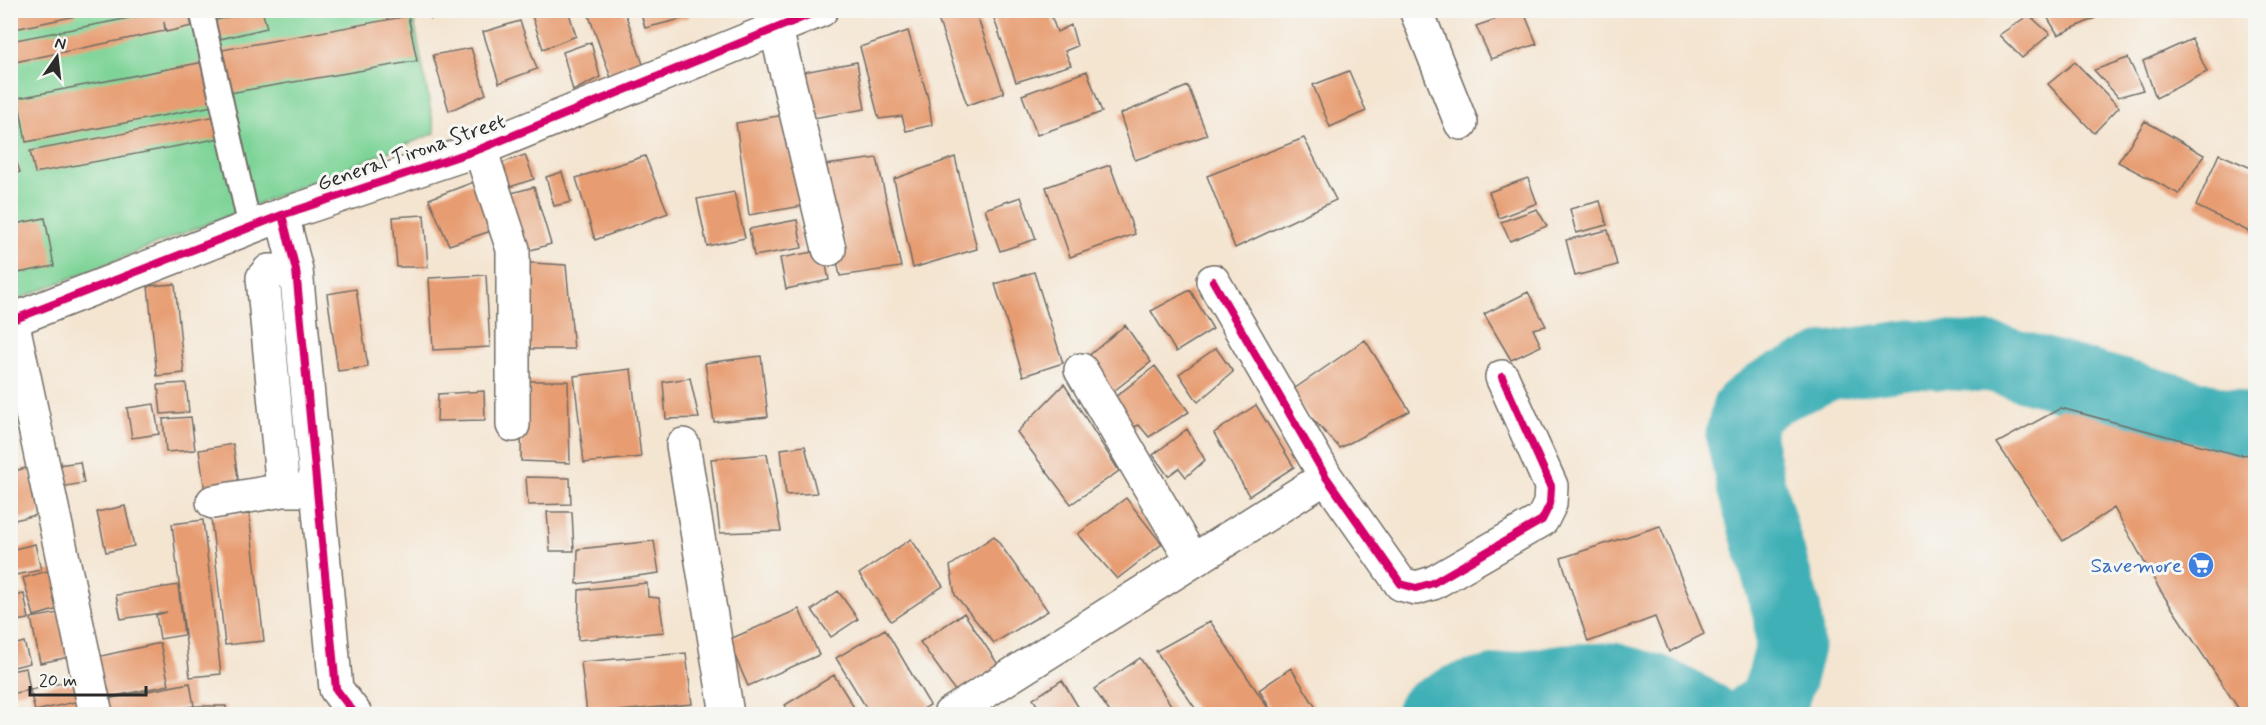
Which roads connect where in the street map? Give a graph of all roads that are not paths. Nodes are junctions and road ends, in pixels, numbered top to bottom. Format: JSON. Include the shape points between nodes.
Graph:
{"nodes":[{"id":1,"x":201,"y":10,"type":"edge"},
{"id":2,"x":821,"y":10,"type":"edge"},
{"id":3,"x":1416,"y":10,"type":"edge"},
{"id":4,"x":776,"y":29,"type":"junction"},
{"id":5,"x":1461,"y":123,"type":"dead end"},
{"id":6,"x":480,"y":149,"type":"junction"},
{"id":7,"x":282,"y":215,"type":"junction"},
{"id":8,"x":250,"y":228,"type":"junction"},
{"id":9,"x":830,"y":249,"type":"dead end"},
{"id":10,"x":296,"y":270,"type":"junction"},
{"id":11,"x":1213,"y":281,"type":"dead end"},
{"id":12,"x":11,"y":320,"type":"edge"},
{"id":13,"x":1081,"y":370,"type":"dead end"},
{"id":14,"x":1502,"y":376,"type":"dead end"},
{"id":15,"x":513,"y":425,"type":"dead end"},
{"id":16,"x":683,"y":445,"type":"dead end"},
{"id":17,"x":1326,"y":477,"type":"junction"},
{"id":18,"x":283,"y":490,"type":"junction"},
{"id":19,"x":318,"y":490,"type":"junction"},
{"id":20,"x":213,"y":502,"type":"dead end"},
{"id":21,"x":1193,"y":561,"type":"junction"},
{"id":22,"x":96,"y":714,"type":"edge"},
{"id":23,"x":355,"y":714,"type":"edge"},
{"id":24,"x":727,"y":714,"type":"edge"},
{"id":25,"x":950,"y":714,"type":"edge"}],
"edges":[{"from":1,"to":8,"type":"lane"},
{"from":2,"to":4,"type":"street","name":"General Tirona Street"},
{"from":3,"to":5,"type":"street"},
{"from":4,"to":6,"type":"street","name":"General Tirona Street"},
{"from":4,"to":9,"type":"street"},
{"from":6,"to":7,"type":"street","name":"General Tirona Street"},
{"from":6,"to":15,"type":"street","via":[[513,249]]},
{"from":7,"to":8,"type":"street","name":"General Tirona Street"},
{"from":7,"to":10,"type":"street"},
{"from":8,"to":12,"type":"street","name":"General Tirona Street"},
{"from":10,"to":18,"type":"street","via":[[269,271],[263,278]]},
{"from":10,"to":19,"type":"street"},
{"from":11,"to":17,"type":"street"},
{"from":12,"to":22,"type":"street"},
{"from":13,"to":21,"type":"street"},
{"from":14,"to":17,"type":"street","via":[[1551,486],[1550,504],[1542,520],[1433,583],[1416,588],[1401,584]]},
{"from":16,"to":24,"type":"street"},
{"from":17,"to":21,"type":"street"},
{"from":18,"to":19,"type":"street"},
{"from":18,"to":20,"type":"street"},
{"from":19,"to":23,"type":"street","via":[[336,689]]},
{"from":21,"to":25,"type":"street"}]}
